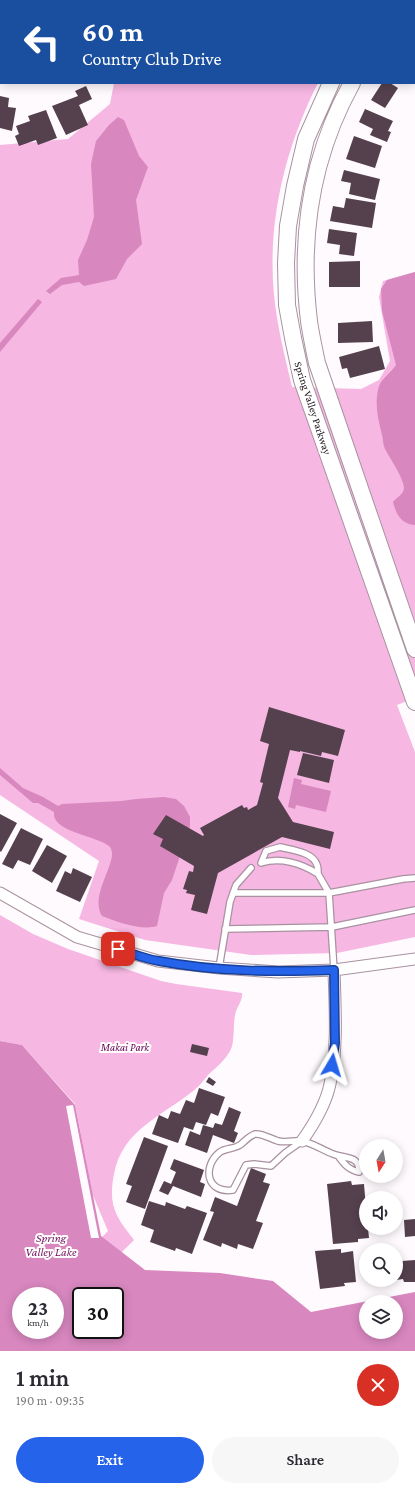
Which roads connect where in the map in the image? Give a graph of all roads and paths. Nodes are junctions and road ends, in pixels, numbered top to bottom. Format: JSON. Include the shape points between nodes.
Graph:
{"nodes":[{"id":1,"x":330,"y":84,"type":"edge"},
{"id":2,"x":351,"y":84,"type":"edge"},
{"id":3,"x":415,"y":649,"type":"edge"},
{"id":4,"x":414,"y":695,"type":"edge"},
{"id":5,"x":251,"y":868,"type":"dead end"},
{"id":6,"x":318,"y":874,"type":"junction"},
{"id":7,"x":415,"y":878,"type":"edge"},
{"id":8,"x":233,"y":892,"type":"junction"},
{"id":9,"x":329,"y":892,"type":"junction"},
{"id":10,"x":0,"y":893,"type":"edge"},
{"id":11,"x":415,"y":910,"type":"edge"},
{"id":12,"x":332,"y":927,"type":"junction"},
{"id":13,"x":225,"y":929,"type":"junction"},
{"id":14,"x":415,"y":958,"type":"edge"},
{"id":15,"x":219,"y":968,"type":"junction"},
{"id":16,"x":334,"y":970,"type":"junction"},
{"id":17,"x":302,"y":1141,"type":"junction"},
{"id":18,"x":339,"y":1157,"type":"dead end"}],
"edges":[{"from":1,"to":4,"type":"street","name":"Spring Valley Parkway","via":[[306,140],[294,186],[288,226],[287,305],[302,380]]},
{"from":2,"to":3,"type":"street","name":"Spring Valley Parkway","via":[[322,153],[309,209],[305,256],[309,323],[317,363]]},
{"from":5,"to":8,"type":"lane"},
{"from":6,"to":6,"type":"lane","via":[[314,859],[302,852],[286,848],[280,847],[266,852],[261,863],[271,860],[283,861]]},
{"from":6,"to":9,"type":"lane"},
{"from":7,"to":9,"type":"lane"},
{"from":8,"to":9,"type":"lane"},
{"from":8,"to":13,"type":"lane"},
{"from":9,"to":12,"type":"lane"},
{"from":10,"to":15,"type":"street","via":[[77,937],[158,961]]},
{"from":11,"to":12,"type":"lane"},
{"from":12,"to":13,"type":"lane"},
{"from":12,"to":16,"type":"lane"},
{"from":13,"to":15,"type":"lane"},
{"from":14,"to":16,"type":"street"},
{"from":15,"to":16,"type":"street","via":[[278,972]]},
{"from":16,"to":17,"type":"street","via":[[335,1043],[330,1084],[316,1120]]},
{"from":17,"to":17,"type":"lane","via":[[271,1166],[246,1165],[233,1190],[218,1188],[211,1181],[210,1166],[220,1152],[239,1145],[254,1134],[283,1142]]},
{"from":17,"to":18,"type":"lane"}]}
